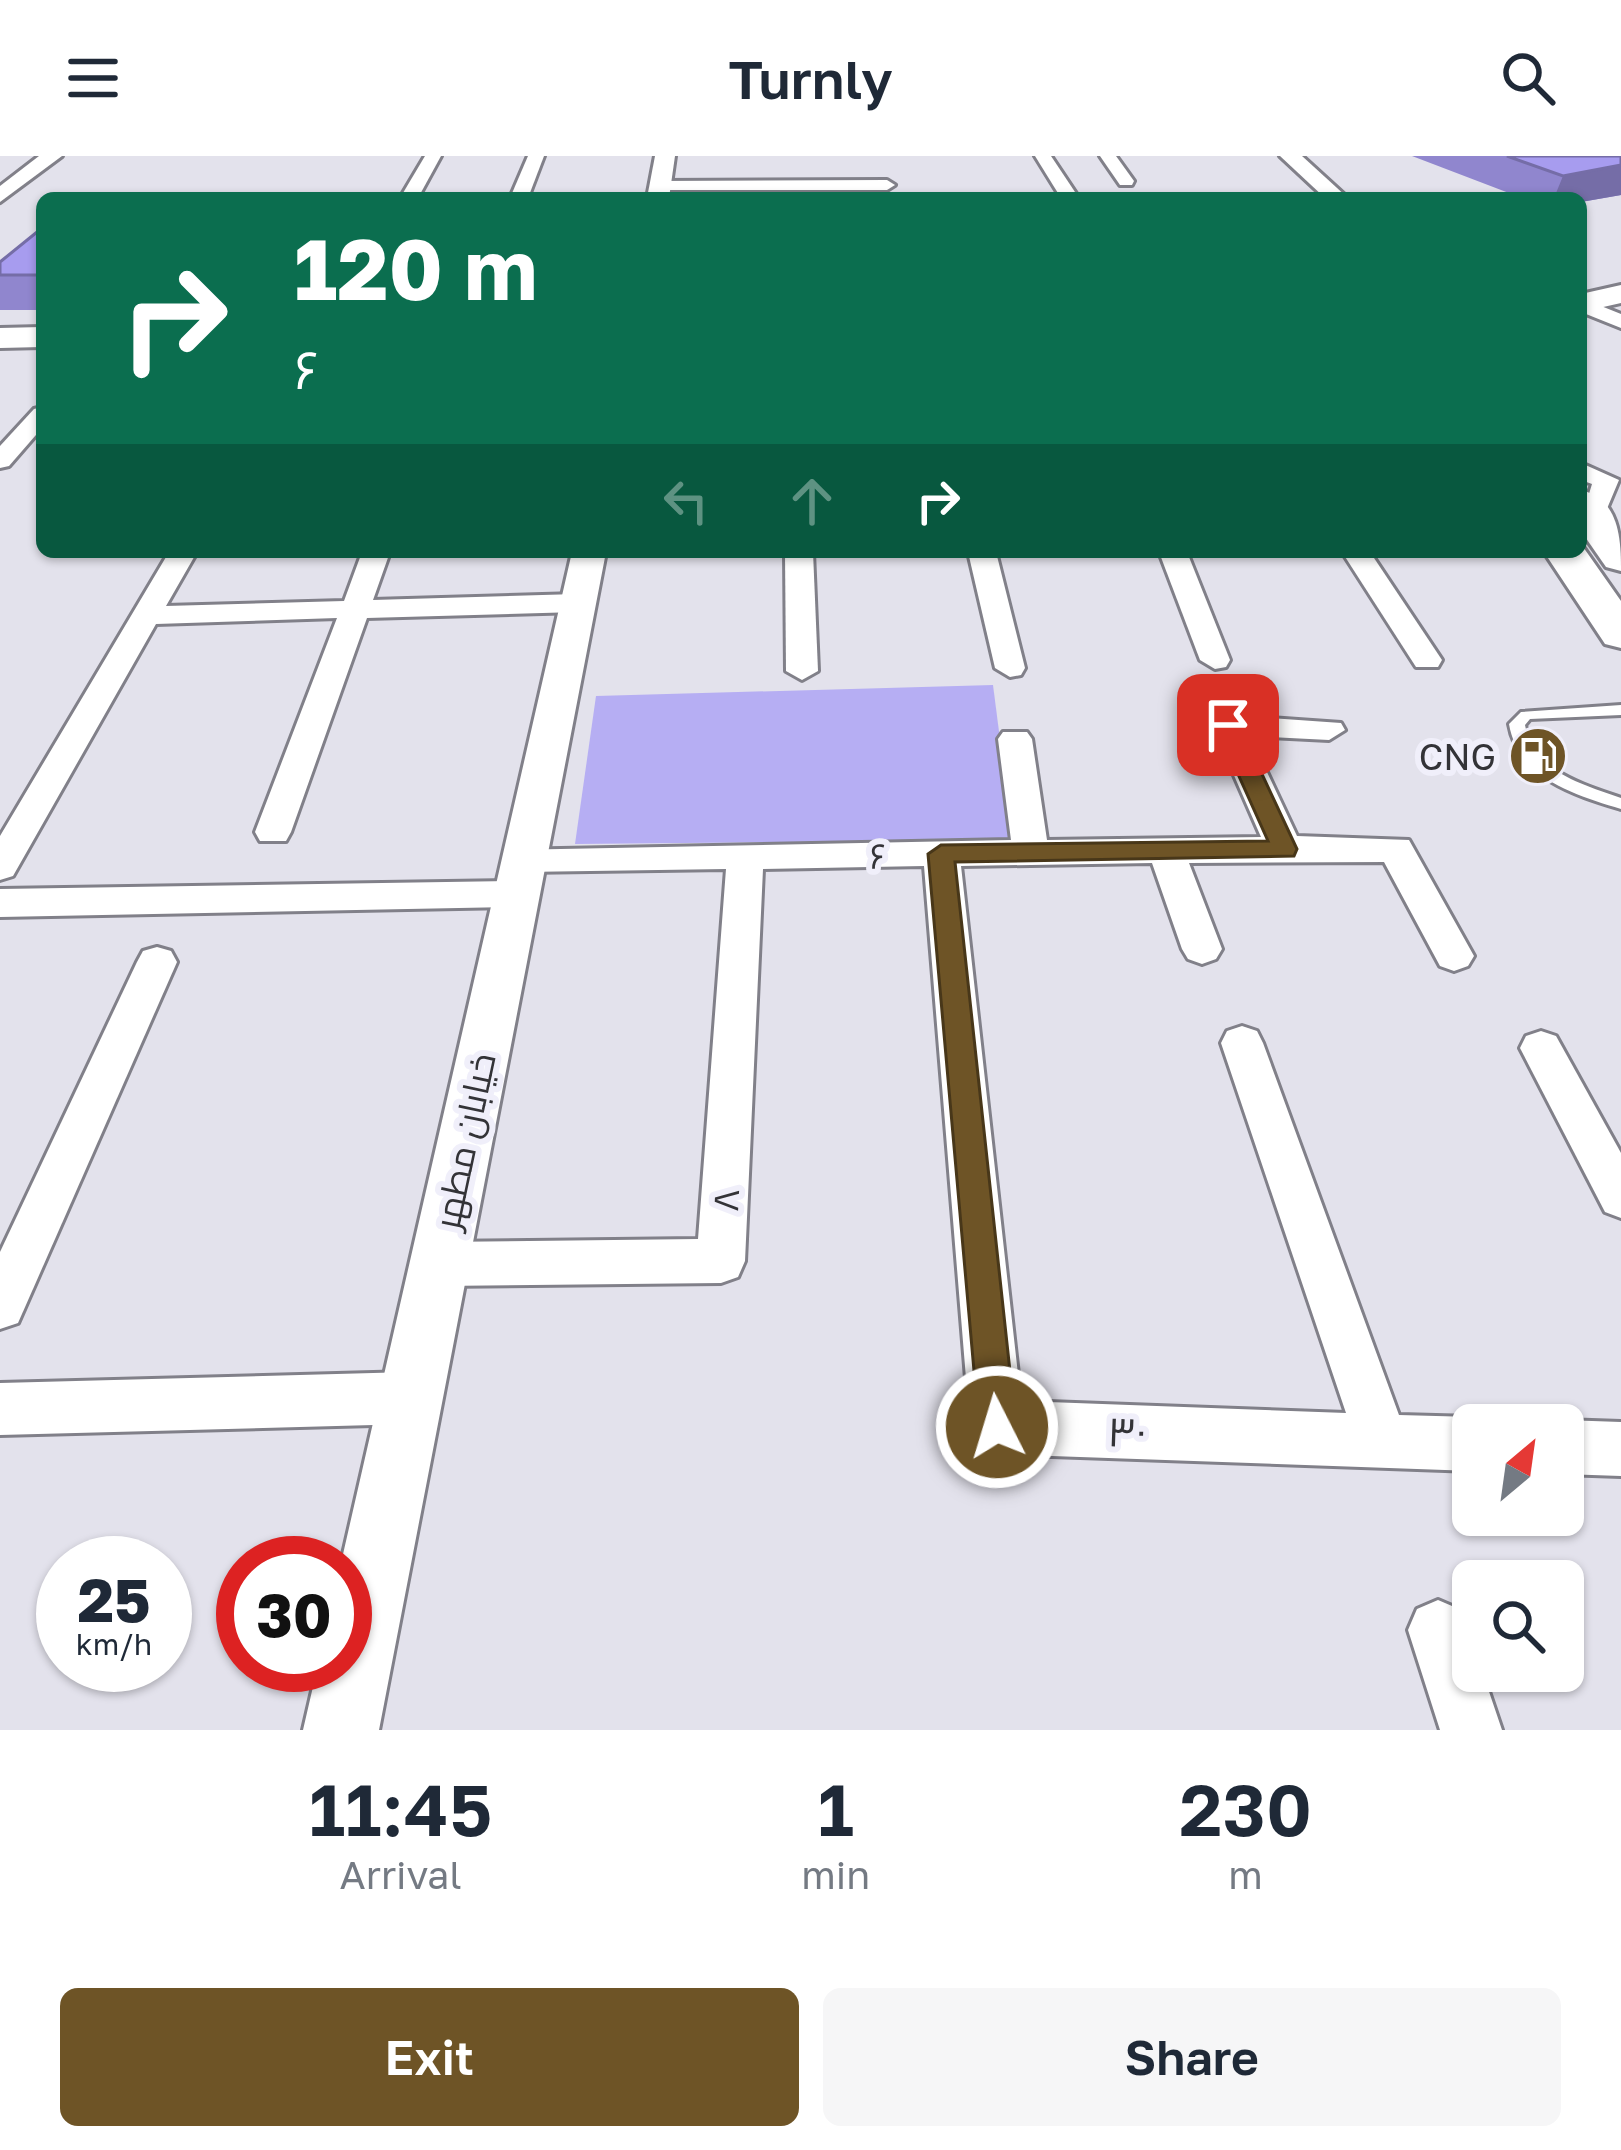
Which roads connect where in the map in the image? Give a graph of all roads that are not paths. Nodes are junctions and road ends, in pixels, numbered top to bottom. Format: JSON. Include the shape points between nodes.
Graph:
{"nodes":[{"id":1,"x":52,"y":156,"type":"edge"},
{"id":2,"x":434,"y":156,"type":"edge"},
{"id":3,"x":536,"y":156,"type":"edge"},
{"id":4,"x":665,"y":156,"type":"edge"},
{"id":5,"x":1043,"y":156,"type":"edge"},
{"id":6,"x":1108,"y":156,"type":"edge"},
{"id":7,"x":1262,"y":156,"type":"edge"},
{"id":8,"x":1290,"y":156,"type":"edge"},
{"id":9,"x":1126,"y":181,"type":"dead end"},
{"id":10,"x":887,"y":184,"type":"edge"},
{"id":11,"x":413,"y":192,"type":"edge"},
{"id":12,"x":521,"y":192,"type":"edge"},
{"id":13,"x":658,"y":192,"type":"edge"},
{"id":14,"x":1066,"y":192,"type":"edge"},
{"id":15,"x":1300,"y":192,"type":"edge"},
{"id":16,"x":1330,"y":192,"type":"edge"},
{"id":17,"x":0,"y":196,"type":"edge"},
{"id":18,"x":1621,"y":272,"type":"edge"},
{"id":19,"x":1587,"y":279,"type":"edge"},
{"id":20,"x":1621,"y":294,"type":"edge"},
{"id":21,"x":1587,"y":302,"type":"edge"},
{"id":22,"x":1587,"y":307,"type":"edge"},
{"id":23,"x":1621,"y":322,"type":"edge"},
{"id":24,"x":36,"y":325,"type":"edge"},
{"id":25,"x":0,"y":326,"type":"edge"},
{"id":26,"x":36,"y":337,"type":"edge"},
{"id":27,"x":0,"y":338,"type":"edge"},
{"id":28,"x":36,"y":421,"type":"edge"},
{"id":29,"x":0,"y":461,"type":"edge"},
{"id":30,"x":1591,"y":500,"type":"edge"},
{"id":31,"x":180,"y":558,"type":"edge"},
{"id":32,"x":374,"y":558,"type":"edge"},
{"id":33,"x":799,"y":558,"type":"edge"},
{"id":34,"x":983,"y":558,"type":"edge"},
{"id":35,"x":1175,"y":558,"type":"edge"},
{"id":36,"x":1360,"y":558,"type":"edge"},
{"id":37,"x":1621,"y":558,"type":"edge"},
{"id":38,"x":583,"y":577,"type":"edge"},
{"id":39,"x":355,"y":609,"type":"junction"},
{"id":40,"x":147,"y":615,"type":"junction"},
{"id":41,"x":1621,"y":634,"type":"edge"},
{"id":42,"x":1215,"y":660,"type":"dead end"},
{"id":43,"x":1427,"y":660,"type":"dead end"},
{"id":44,"x":1010,"y":668,"type":"dead end"},
{"id":45,"x":802,"y":670,"type":"dead end"},
{"id":46,"x":1621,"y":710,"type":"edge"},
{"id":47,"x":1329,"y":730,"type":"dead end"},
{"id":48,"x":1015,"y":739,"type":"dead end"},
{"id":49,"x":1621,"y":804,"type":"edge"},
{"id":50,"x":273,"y":832,"type":"dead end"},
{"id":51,"x":1285,"y":849,"type":"junction"},
{"id":52,"x":1166,"y":851,"type":"junction"},
{"id":53,"x":1031,"y":853,"type":"junction"},
{"id":54,"x":941,"y":854,"type":"junction"},
{"id":55,"x":745,"y":856,"type":"junction"},
{"id":56,"x":0,"y":867,"type":"edge"},
{"id":57,"x":519,"y":877,"type":"junction"},
{"id":58,"x":0,"y":903,"type":"edge"},
{"id":59,"x":1202,"y":949,"type":"dead end"},
{"id":60,"x":1454,"y":956,"type":"dead end"},
{"id":61,"x":158,"y":962,"type":"dead end"},
{"id":62,"x":1242,"y":1043,"type":"dead end"},
{"id":63,"x":1541,"y":1048,"type":"dead end"},
{"id":64,"x":1621,"y":1197,"type":"edge"},
{"id":65,"x":438,"y":1264,"type":"junction"},
{"id":66,"x":0,"y":1306,"type":"edge"},
{"id":67,"x":410,"y":1398,"type":"junction"},
{"id":68,"x":0,"y":1409,"type":"edge"},
{"id":69,"x":1382,"y":1440,"type":"junction"},
{"id":70,"x":1452,"y":1443,"type":"edge"},
{"id":71,"x":1584,"y":1448,"type":"edge"},
{"id":72,"x":1621,"y":1449,"type":"edge"},
{"id":73,"x":1438,"y":1630,"type":"dead end"},
{"id":74,"x":341,"y":1730,"type":"edge"},
{"id":75,"x":1471,"y":1730,"type":"edge"}],
"edges":[{"from":1,"to":17,"type":"street"},
{"from":2,"to":11,"type":"street"},
{"from":3,"to":12,"type":"street"},
{"from":4,"to":13,"type":"street"},
{"from":5,"to":14,"type":"street"},
{"from":6,"to":9,"type":"street"},
{"from":7,"to":15,"type":"street"},
{"from":8,"to":16,"type":"street"},
{"from":10,"to":13,"type":"street"},
{"from":18,"to":19,"type":"main road"},
{"from":20,"to":21,"type":"main road"},
{"from":22,"to":23,"type":"street"},
{"from":24,"to":25,"type":"main road"},
{"from":26,"to":27,"type":"main road"},
{"from":28,"to":29,"type":"street"},
{"from":30,"to":37,"type":"main road"},
{"from":30,"to":41,"type":"main road"},
{"from":31,"to":40,"type":"street"},
{"from":32,"to":39,"type":"street"},
{"from":33,"to":45,"type":"street"},
{"from":34,"to":44,"type":"street"},
{"from":35,"to":42,"type":"street"},
{"from":36,"to":43,"type":"street"},
{"from":38,"to":39,"type":"street"},
{"from":38,"to":57,"type":"street","name":"خیابان مطهر"},
{"from":39,"to":40,"type":"street"},
{"from":39,"to":50,"type":"street"},
{"from":40,"to":56,"type":"street"},
{"from":46,"to":49,"type":"lane","via":[[1526,715],[1517,724],[1535,765]]},
{"from":47,"to":51,"type":"street","via":[[1228,725]]},
{"from":48,"to":53,"type":"street"},
{"from":51,"to":52,"type":"street","name":"۶"},
{"from":51,"to":60,"type":"street","name":"۶","via":[[1396,849]]},
{"from":52,"to":53,"type":"street","name":"۶"},
{"from":52,"to":59,"type":"street"},
{"from":53,"to":54,"type":"street","name":"۶"},
{"from":54,"to":55,"type":"street","name":"۶"},
{"from":54,"to":69,"type":"street","name":"۳۰","via":[[997,1427]]},
{"from":55,"to":57,"type":"street","name":"۶"},
{"from":55,"to":65,"type":"street","name":"۸","via":[[722,1262]]},
{"from":57,"to":58,"type":"street","name":"۶"},
{"from":57,"to":65,"type":"street","name":"خیابان مطهر"},
{"from":61,"to":66,"type":"street"},
{"from":62,"to":69,"type":"street"},
{"from":63,"to":64,"type":"street"},
{"from":65,"to":67,"type":"street","name":"خیابان مطهر"},
{"from":67,"to":68,"type":"street"},
{"from":67,"to":74,"type":"street","name":"خیابان مطهر"},
{"from":69,"to":70,"type":"street","name":"۳۰"},
{"from":71,"to":72,"type":"street"},
{"from":73,"to":75,"type":"street"}]}
